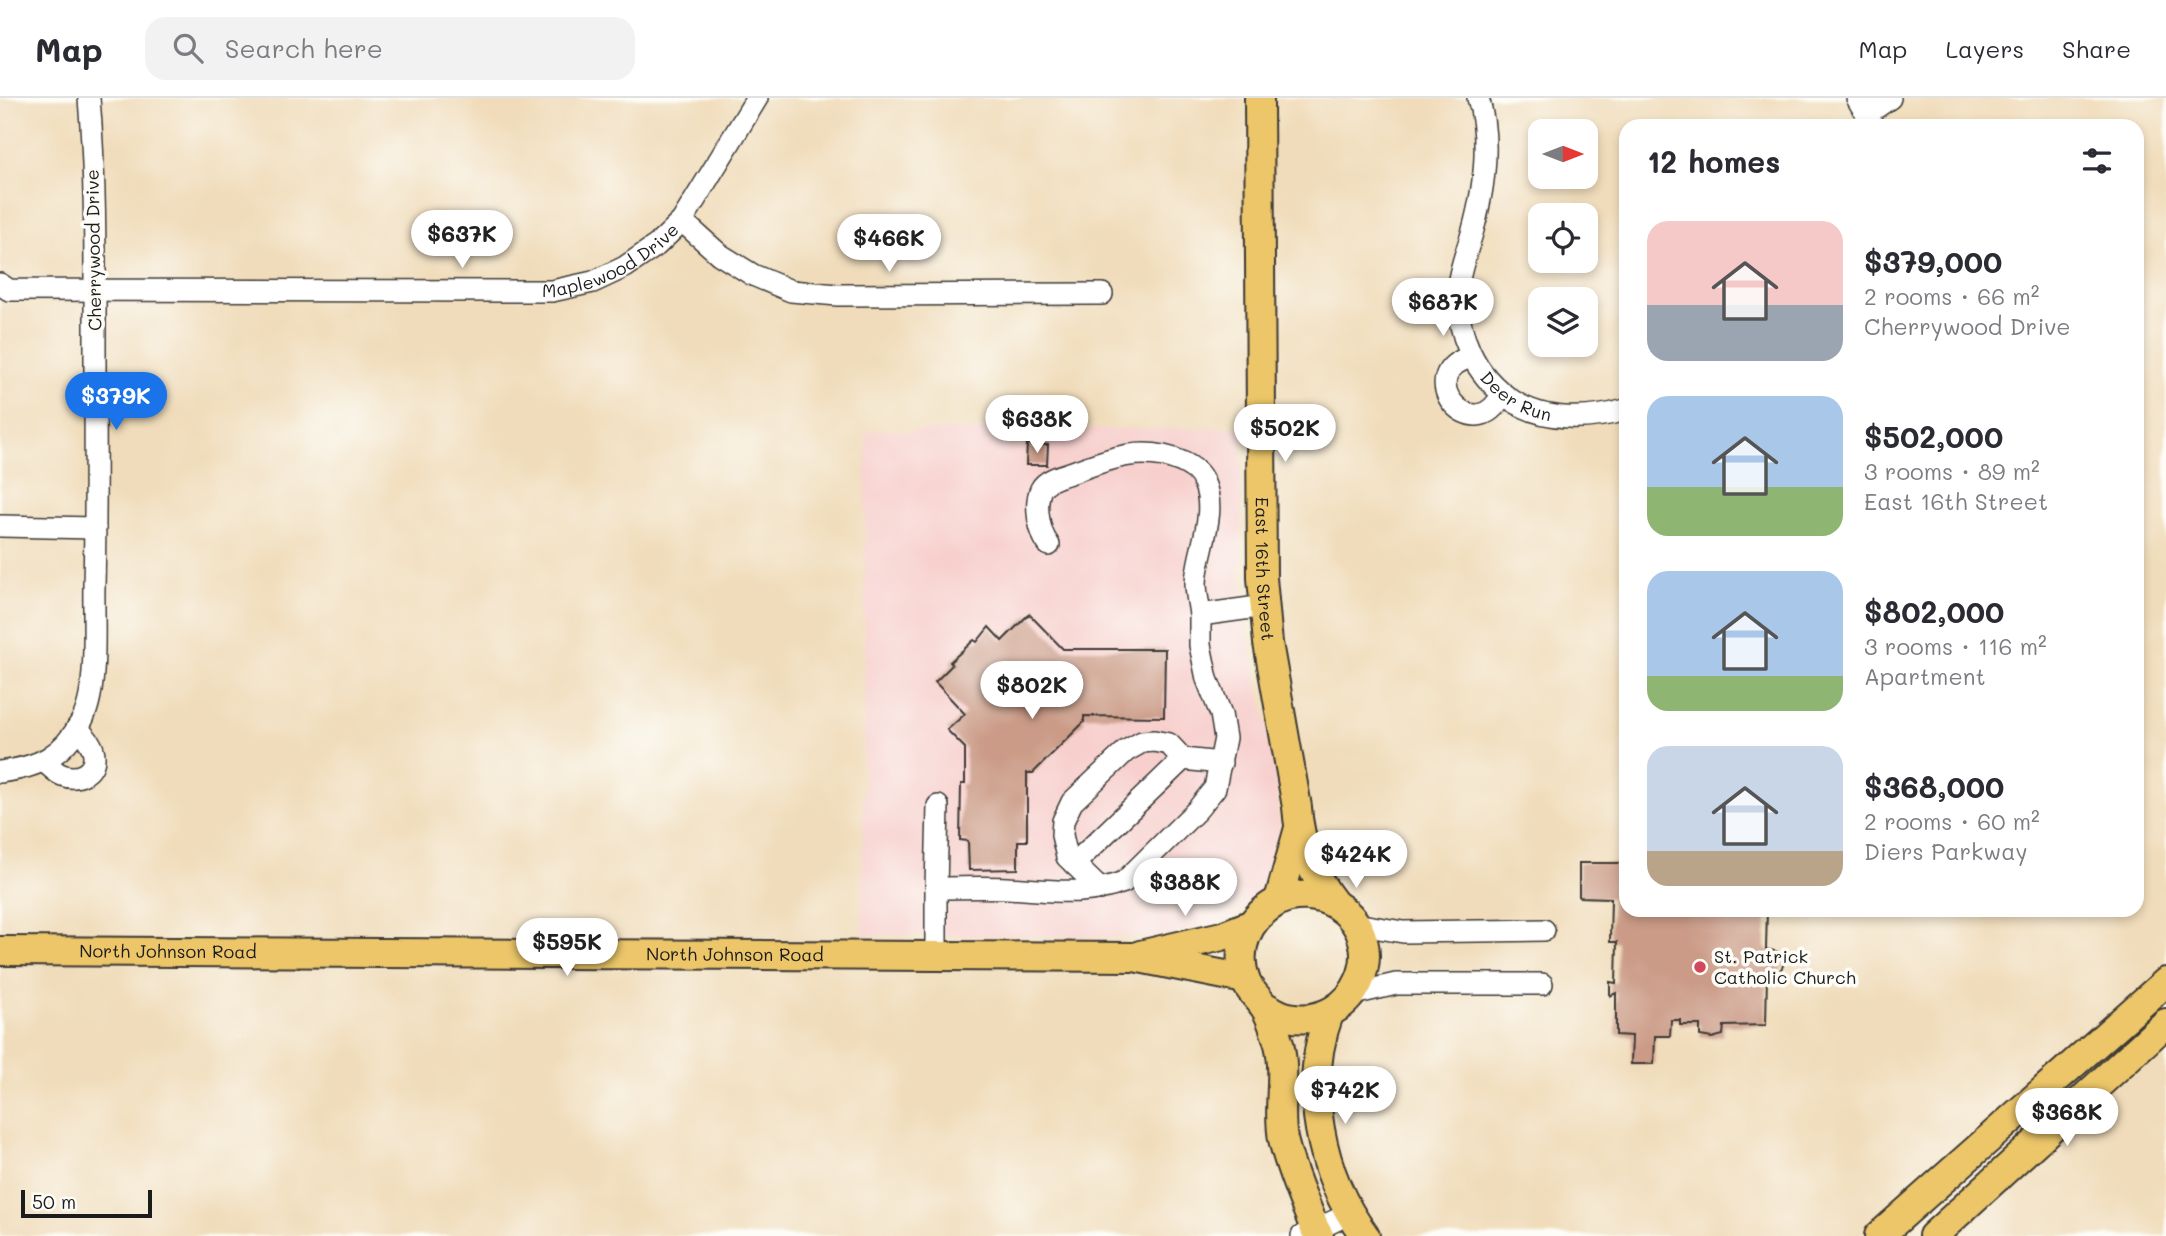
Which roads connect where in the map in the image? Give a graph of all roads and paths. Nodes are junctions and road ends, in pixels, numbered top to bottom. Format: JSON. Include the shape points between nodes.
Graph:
{"nodes":[{"id":1,"x":89,"y":98,"type":"edge"},
{"id":2,"x":1259,"y":98,"type":"edge"},
{"id":3,"x":1478,"y":98,"type":"edge"},
{"id":4,"x":1890,"y":98,"type":"edge"},
{"id":5,"x":754,"y":99,"type":"edge"},
{"id":6,"x":1866,"y":112,"type":"edge"},
{"id":7,"x":682,"y":221,"type":"junction"},
{"id":8,"x":0,"y":284,"type":"edge"},
{"id":9,"x":95,"y":292,"type":"junction"},
{"id":10,"x":1102,"y":294,"type":"dead end"},
{"id":11,"x":1472,"y":357,"type":"junction"},
{"id":12,"x":1502,"y":394,"type":"junction"},
{"id":13,"x":1619,"y":412,"type":"edge"},
{"id":14,"x":0,"y":526,"type":"edge"},
{"id":15,"x":95,"y":528,"type":"junction"},
{"id":16,"x":1049,"y":545,"type":"dead end"},
{"id":17,"x":1265,"y":606,"type":"junction"},
{"id":18,"x":1200,"y":615,"type":"junction"},
{"id":19,"x":77,"y":728,"type":"junction"},
{"id":20,"x":1183,"y":759,"type":"junction"},
{"id":21,"x":45,"y":762,"type":"junction"},
{"id":22,"x":1221,"y":764,"type":"junction"},
{"id":23,"x":0,"y":772,"type":"edge"},
{"id":24,"x":938,"y":806,"type":"dead end"},
{"id":25,"x":1299,"y":828,"type":"junction"},
{"id":26,"x":1074,"y":864,"type":"junction"},
{"id":27,"x":936,"y":888,"type":"junction"},
{"id":28,"x":1100,"y":889,"type":"junction"},
{"id":29,"x":1279,"y":900,"type":"junction"},
{"id":30,"x":1334,"y":904,"type":"junction"},
{"id":31,"x":1355,"y":923,"type":"junction"},
{"id":32,"x":1250,"y":925,"type":"junction"},
{"id":33,"x":1545,"y":930,"type":"dead end"},
{"id":34,"x":0,"y":951,"type":"edge"},
{"id":35,"x":936,"y":955,"type":"junction"},
{"id":36,"x":1134,"y":957,"type":"junction"},
{"id":37,"x":1245,"y":979,"type":"junction"},
{"id":38,"x":2166,"y":982,"type":"edge"},
{"id":39,"x":1542,"y":984,"type":"dead end"},
{"id":40,"x":1353,"y":993,"type":"junction"},
{"id":41,"x":1264,"y":1006,"type":"junction"},
{"id":42,"x":1329,"y":1014,"type":"junction"},
{"id":43,"x":2166,"y":1023,"type":"edge"},
{"id":44,"x":1357,"y":1225,"type":"edge"},
{"id":45,"x":1312,"y":1234,"type":"edge"},
{"id":46,"x":1879,"y":1236,"type":"edge"},
{"id":47,"x":1933,"y":1236,"type":"edge"}],
"edges":[{"from":1,"to":9,"type":"street","name":"Cherrywood Drive"},
{"from":2,"to":17,"type":"main road","name":"East 16th Street"},
{"from":3,"to":11,"type":"street","name":"Deer Run","via":[[1484,160],[1479,208],[1458,285],[1460,322]]},
{"from":4,"to":6,"type":"street"},
{"from":5,"to":7,"type":"street","name":"Maplewood Drive"},
{"from":7,"to":9,"type":"street","name":"Maplewood Drive","via":[[625,267],[593,282],[552,291]]},
{"from":7,"to":10,"type":"street","via":[[719,254],[791,291],[838,295]]},
{"from":8,"to":9,"type":"street","name":"Maplewood Drive","via":[[9,290]]},
{"from":9,"to":15,"type":"street","name":"Cherrywood Drive"},
{"from":11,"to":12,"type":"street","name":"Deer Run"},
{"from":11,"to":12,"type":"street","via":[[1454,364],[1445,381],[1455,408],[1482,414],[1491,410]]},
{"from":12,"to":13,"type":"street","name":"Deer Run","via":[[1523,407],[1563,418]]},
{"from":14,"to":15,"type":"street"},
{"from":15,"to":19,"type":"street","name":"Cherrywood Drive","via":[[91,694]]},
{"from":16,"to":18,"type":"street","via":[[1042,537],[1039,513],[1041,490],[1047,482],[1133,453],[1155,453],[1187,464],[1198,472],[1209,499],[1196,584]]},
{"from":17,"to":18,"type":"street"},
{"from":17,"to":25,"type":"main road","name":"East 16th Street"},
{"from":18,"to":22,"type":"street","via":[[1200,645],[1225,738]]},
{"from":19,"to":21,"type":"street","name":"Cherrywood Drive","via":[[64,747]]},
{"from":19,"to":21,"type":"street","via":[[90,742],[93,765],[73,778],[60,775]]},
{"from":20,"to":22,"type":"street"},
{"from":20,"to":26,"type":"street"},
{"from":20,"to":26,"type":"street","via":[[1169,744],[1142,742],[1126,751],[1072,802],[1062,835],[1067,857]]},
{"from":21,"to":23,"type":"street"},
{"from":22,"to":28,"type":"street","via":[[1215,788],[1197,810],[1125,882]]},
{"from":24,"to":27,"type":"street"},
{"from":25,"to":29,"type":"main road","name":"East 16th Street"},
{"from":25,"to":30,"type":"main road","name":"East 16th Street","via":[[1321,886]]},
{"from":26,"to":28,"type":"street"},
{"from":27,"to":28,"type":"street"},
{"from":27,"to":35,"type":"street"},
{"from":29,"to":30,"type":"main road","via":[[1310,896]]},
{"from":29,"to":32,"type":"main road"},
{"from":30,"to":31,"type":"main road"},
{"from":31,"to":33,"type":"street","via":[[1403,932]]},
{"from":31,"to":40,"type":"main road","via":[[1363,940],[1365,965]]},
{"from":32,"to":36,"type":"main road","name":"North Johnson Road"},
{"from":32,"to":37,"type":"main road","via":[[1241,952]]},
{"from":34,"to":35,"type":"main road","name":"North Johnson Road"},
{"from":35,"to":36,"type":"main road","name":"North Johnson Road"},
{"from":36,"to":37,"type":"main road","name":"North Johnson Road"},
{"from":37,"to":41,"type":"main road"},
{"from":38,"to":46,"type":"main road"},
{"from":39,"to":40,"type":"street","via":[[1396,984]]},
{"from":40,"to":42,"type":"main road"},
{"from":41,"to":42,"type":"main road","via":[[1285,1017],[1306,1020]]},
{"from":41,"to":45,"type":"main road","via":[[1283,1072],[1283,1139]]},
{"from":42,"to":44,"type":"main road","via":[[1317,1066],[1322,1142]]},
{"from":43,"to":47,"type":"main road"},
{"from":44,"to":45,"type":"street"}]}
